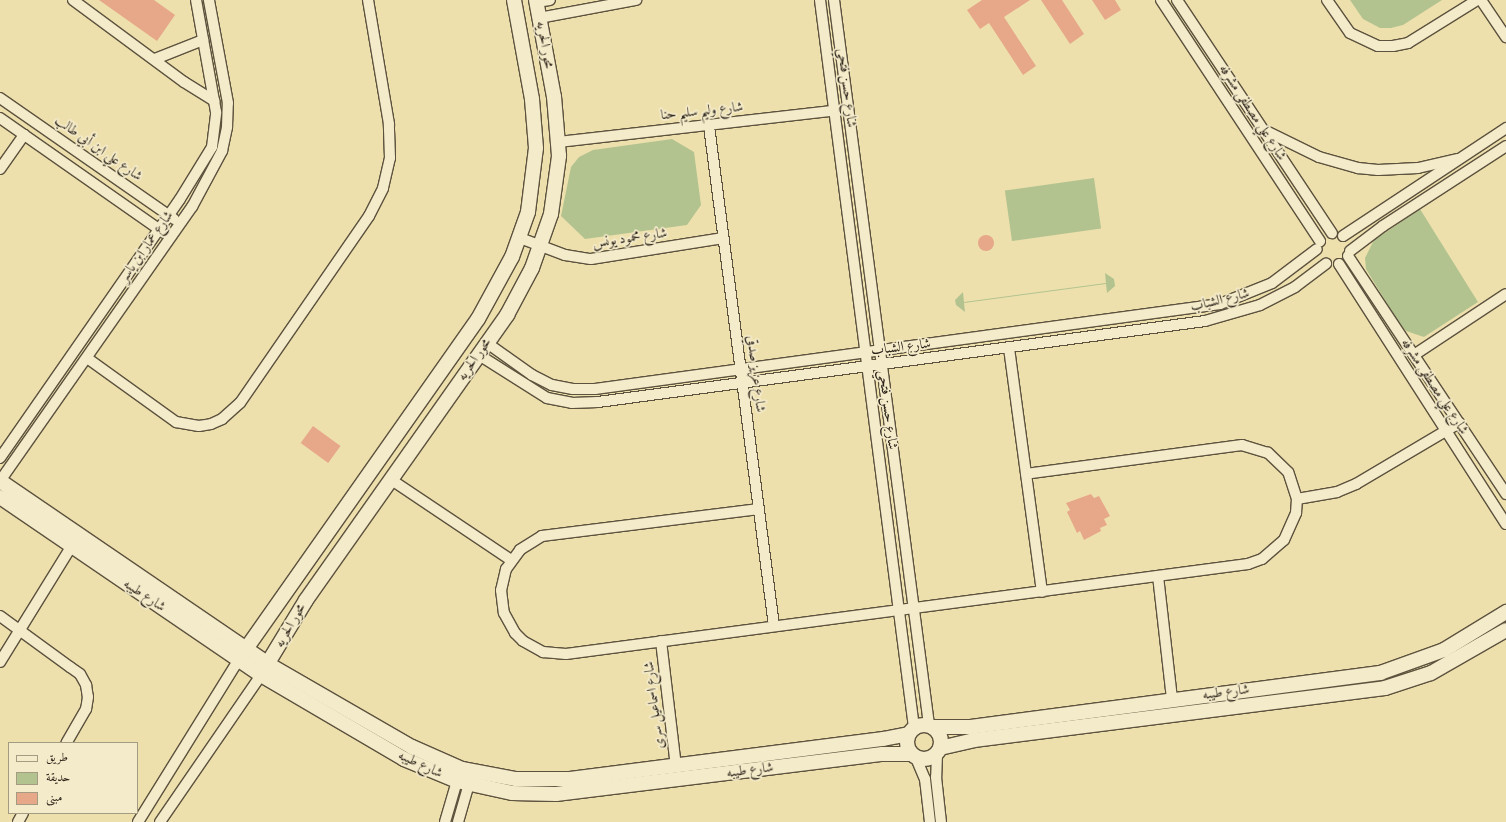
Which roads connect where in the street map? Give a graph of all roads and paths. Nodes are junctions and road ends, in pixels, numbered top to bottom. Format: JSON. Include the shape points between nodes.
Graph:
{"nodes":[{"id":1,"x":73,"y":0,"type":"edge"},
{"id":2,"x":196,"y":0,"type":"edge"},
{"id":3,"x":210,"y":0,"type":"edge"},
{"id":4,"x":368,"y":0,"type":"edge"},
{"id":5,"x":514,"y":0,"type":"edge"},
{"id":6,"x":636,"y":0,"type":"edge"},
{"id":7,"x":820,"y":0,"type":"edge"},
{"id":8,"x":834,"y":0,"type":"edge"},
{"id":9,"x":1161,"y":0,"type":"edge"},
{"id":10,"x":1178,"y":0,"type":"edge"},
{"id":11,"x":1327,"y":0,"type":"edge"},
{"id":12,"x":1477,"y":0,"type":"edge"},
{"id":13,"x":1481,"y":0,"type":"edge"},
{"id":14,"x":541,"y":1,"type":"edge"},
{"id":15,"x":540,"y":18,"type":"junction"},
{"id":16,"x":1506,"y":37,"type":"edge"},
{"id":17,"x":203,"y":40,"type":"junction"},
{"id":18,"x":155,"y":59,"type":"junction"},
{"id":19,"x":0,"y":98,"type":"edge"},
{"id":20,"x":214,"y":101,"type":"junction"},
{"id":21,"x":848,"y":109,"type":"junction"},
{"id":22,"x":834,"y":111,"type":"junction"},
{"id":23,"x":0,"y":118,"type":"edge"},
{"id":24,"x":709,"y":126,"type":"junction"},
{"id":25,"x":1506,"y":128,"type":"edge"},
{"id":26,"x":1264,"y":130,"type":"junction"},
{"id":27,"x":24,"y":135,"type":"junction"},
{"id":28,"x":559,"y":142,"type":"junction"},
{"id":29,"x":1506,"y":146,"type":"edge"},
{"id":30,"x":1457,"y":160,"type":"junction"},
{"id":31,"x":0,"y":169,"type":"edge"},
{"id":32,"x":168,"y":215,"type":"junction"},
{"id":33,"x":180,"y":223,"type":"junction"},
{"id":34,"x":159,"y":230,"type":"junction"},
{"id":35,"x":1332,"y":233,"type":"junction"},
{"id":36,"x":1343,"y":236,"type":"junction"},
{"id":37,"x":171,"y":237,"type":"junction"},
{"id":38,"x":520,"y":238,"type":"junction"},
{"id":39,"x":723,"y":238,"type":"junction"},
{"id":40,"x":1318,"y":245,"type":"junction"},
{"id":41,"x":540,"y":246,"type":"junction"},
{"id":42,"x":1349,"y":254,"type":"junction"},
{"id":43,"x":1326,"y":264,"type":"junction"},
{"id":44,"x":1339,"y":264,"type":"junction"},
{"id":45,"x":1506,"y":294,"type":"edge"},
{"id":46,"x":487,"y":343,"type":"junction"},
{"id":47,"x":1009,"y":348,"type":"junction"},
{"id":48,"x":880,"y":351,"type":"junction"},
{"id":49,"x":866,"y":352,"type":"junction"},
{"id":50,"x":479,"y":355,"type":"junction"},
{"id":51,"x":1414,"y":355,"type":"junction"},
{"id":52,"x":87,"y":358,"type":"junction"},
{"id":53,"x":881,"y":365,"type":"junction"},
{"id":54,"x":867,"y":367,"type":"junction"},
{"id":55,"x":740,"y":368,"type":"junction"},
{"id":56,"x":742,"y":383,"type":"junction"},
{"id":57,"x":1459,"y":423,"type":"junction"},
{"id":58,"x":1446,"y":431,"type":"junction"},
{"id":59,"x":0,"y":458,"type":"edge"},
{"id":60,"x":1026,"y":474,"type":"junction"},
{"id":61,"x":390,"y":480,"type":"junction"},
{"id":62,"x":0,"y":481,"type":"edge"},
{"id":63,"x":1506,"y":494,"type":"edge"},
{"id":64,"x":0,"y":497,"type":"edge"},
{"id":65,"x":1297,"y":499,"type":"junction"},
{"id":66,"x":759,"y":509,"type":"junction"},
{"id":67,"x":1506,"y":524,"type":"edge"},
{"id":68,"x":72,"y":547,"type":"junction"},
{"id":69,"x":511,"y":560,"type":"junction"},
{"id":70,"x":1158,"y":576,"type":"junction"},
{"id":71,"x":1042,"y":592,"type":"junction"},
{"id":72,"x":914,"y":608,"type":"junction"},
{"id":73,"x":899,"y":610,"type":"junction"},
{"id":74,"x":1506,"y":612,"type":"edge"},
{"id":75,"x":0,"y":616,"type":"edge"},
{"id":76,"x":774,"y":626,"type":"junction"},
{"id":77,"x":20,"y":630,"type":"junction"},
{"id":78,"x":1506,"y":630,"type":"edge"},
{"id":79,"x":661,"y":641,"type":"junction"},
{"id":80,"x":242,"y":655,"type":"junction"},
{"id":81,"x":0,"y":662,"type":"edge"},
{"id":82,"x":264,"y":670,"type":"junction"},
{"id":83,"x":1172,"y":699,"type":"junction"},
{"id":84,"x":931,"y":726,"type":"junction"},
{"id":85,"x":912,"y":731,"type":"junction"},
{"id":86,"x":67,"y":742,"type":"edge"},
{"id":87,"x":938,"y":751,"type":"junction"},
{"id":88,"x":914,"y":756,"type":"junction"},
{"id":89,"x":676,"y":766,"type":"junction"},
{"id":90,"x":463,"y":783,"type":"junction"},
{"id":91,"x":138,"y":822,"type":"edge"},
{"id":92,"x":160,"y":822,"type":"edge"},
{"id":93,"x":445,"y":822,"type":"edge"},
{"id":94,"x":458,"y":822,"type":"edge"},
{"id":95,"x":930,"y":822,"type":"edge"},
{"id":96,"x":941,"y":822,"type":"edge"}],
"edges":[{"from":1,"to":18,"type":"street"},
{"from":2,"to":17,"type":"street","name":"شارع عمار ابن ياسر"},
{"from":3,"to":33,"type":"street","name":"شارع عمار ابن ياسر","via":[[228,103],[227,127],[222,151],[212,173]]},
{"from":4,"to":52,"type":"street","via":[[389,124],[390,158],[383,188],[369,216],[240,403],[222,419],[211,424],[182,424],[166,416]]},
{"from":5,"to":38,"type":"main road","name":"محور الحريه","via":[[532,99],[536,142],[531,196]]},
{"from":6,"to":15,"type":"street"},
{"from":7,"to":22,"type":"street","name":"شارع حسن فتحي"},
{"from":8,"to":21,"type":"street","name":"شارع حسن فتحي"},
{"from":9,"to":40,"type":"street","name":"شارع علي مصطفى مشرفه"},
{"from":10,"to":26,"type":"street","name":"شارع علي مصطفى مشرفه"},
{"from":11,"to":12,"type":"street","via":[[1350,32],[1378,46],[1393,46],[1408,43]]},
{"from":13,"to":16,"type":"street"},
{"from":14,"to":15,"type":"main road","name":"محور الحريه"},
{"from":15,"to":28,"type":"main road","name":"محور الحريه"},
{"from":17,"to":18,"type":"street"},
{"from":17,"to":20,"type":"street","name":"شارع عمار ابن ياسر"},
{"from":18,"to":20,"type":"street"},
{"from":19,"to":32,"type":"street","name":"شارع علي ابن أبي طالب"},
{"from":20,"to":32,"type":"street","name":"شارع عمار ابن ياسر","via":[[216,124],[212,147]]},
{"from":21,"to":22,"type":"street","name":"شارع وليم سليم حنا"},
{"from":21,"to":48,"type":"street","name":"شارع حسن فتحي"},
{"from":22,"to":24,"type":"street","name":"شارع وليم سليم حنا"},
{"from":22,"to":49,"type":"street","name":"شارع حسن فتحي"},
{"from":23,"to":27,"type":"street"},
{"from":24,"to":28,"type":"street","name":"شارع وليم سليم حنا"},
{"from":24,"to":39,"type":"street","name":"شارع عزيز صدقي"},
{"from":25,"to":30,"type":"street"},
{"from":26,"to":30,"type":"street","via":[[1319,157],[1358,168],[1418,168]]},
{"from":26,"to":35,"type":"street","name":"شارع علي مصطفى مشرفه"},
{"from":27,"to":31,"type":"street"},
{"from":27,"to":34,"type":"street"},
{"from":28,"to":41,"type":"main road","name":"محور الحريه","via":[[554,197]]},
{"from":29,"to":42,"type":"street","via":[[1383,226]]},
{"from":30,"to":36,"type":"street"},
{"from":32,"to":33,"type":"street","name":"شارع علي ابن أبي طالب"},
{"from":32,"to":34,"type":"street","name":"شارع عمار ابن ياسر"},
{"from":33,"to":37,"type":"street","name":"شارع عمار ابن ياسر"},
{"from":34,"to":37,"type":"street"},
{"from":34,"to":59,"type":"street","name":"شارع عمار ابن ياسر"},
{"from":35,"to":36,"type":"street"},
{"from":35,"to":40,"type":"street"},
{"from":36,"to":42,"type":"street","via":[[1348,243]]},
{"from":37,"to":52,"type":"street","name":"شارع عمار ابن ياسر"},
{"from":38,"to":41,"type":"street","name":"شارع محمود يونس"},
{"from":38,"to":80,"type":"main road","name":"محور الحريه","via":[[502,279],[478,319]]},
{"from":39,"to":41,"type":"street","name":"شارع محمود يونس","via":[[591,259],[565,255]]},
{"from":39,"to":55,"type":"street","name":"شارع عزيز صدقي"},
{"from":40,"to":43,"type":"street","via":[[1320,258]]},
{"from":40,"to":48,"type":"street","name":"شارع الشباب","via":[[1272,283],[1220,304]]},
{"from":41,"to":46,"type":"main road","name":"محور الحريه","via":[[516,300]]},
{"from":42,"to":44,"type":"street"},
{"from":42,"to":51,"type":"street","name":"شارع علي مصطفى مشرفه"},
{"from":43,"to":44,"type":"street"},
{"from":43,"to":47,"type":"street","name":"شارع الشباب","via":[[1278,296],[1224,317]]},
{"from":44,"to":58,"type":"street","name":"شارع علي مصطفى مشرفه"},
{"from":45,"to":51,"type":"street"},
{"from":46,"to":50,"type":"main road","name":"محور الحريه"},
{"from":46,"to":55,"type":"street","name":"شارع الشباب","via":[[542,380],[573,390]]},
{"from":47,"to":53,"type":"street","name":"شارع الشباب"},
{"from":47,"to":60,"type":"street"},
{"from":48,"to":49,"type":"street","name":"شارع الشباب"},
{"from":48,"to":53,"type":"street","name":"شارع حسن فتحي"},
{"from":49,"to":54,"type":"street","name":"شارع حسن فتحي"},
{"from":49,"to":55,"type":"street","name":"شارع الشباب"},
{"from":50,"to":56,"type":"street","name":"شارع الشباب","via":[[536,393],[572,404]]},
{"from":50,"to":61,"type":"main road","name":"محور الحريه"},
{"from":51,"to":57,"type":"street","name":"شارع علي مصطفى مشرفه"},
{"from":52,"to":62,"type":"street","name":"شارع عمار ابن ياسر"},
{"from":53,"to":54,"type":"street","name":"شارع الشباب"},
{"from":53,"to":72,"type":"street","name":"شارع حسن فتحي"},
{"from":54,"to":56,"type":"street","name":"شارع الشباب"},
{"from":54,"to":73,"type":"street","name":"شارع حسن فتحي"},
{"from":55,"to":56,"type":"street","name":"شارع عزيز صدقي"},
{"from":56,"to":66,"type":"street","name":"شارع عزيز صدقي"},
{"from":57,"to":58,"type":"street"},
{"from":57,"to":63,"type":"street","name":"شارع علي مصطفى مشرفه"},
{"from":58,"to":65,"type":"street","via":[[1356,484],[1324,495]]},
{"from":58,"to":67,"type":"street","name":"شارع علي مصطفى مشرفه"},
{"from":60,"to":65,"type":"street","via":[[1242,445],[1268,453],[1279,461],[1291,478]]},
{"from":60,"to":71,"type":"street"},
{"from":61,"to":69,"type":"street"},
{"from":61,"to":82,"type":"main road","name":"محور الحريه","via":[[306,600]]},
{"from":62,"to":80,"type":"main road","name":"شارع طيبه"},
{"from":64,"to":68,"type":"main road","name":"شارع طيبه"},
{"from":65,"to":70,"type":"street","via":[[1296,513],[1284,540],[1262,559],[1233,566]]},
{"from":66,"to":69,"type":"street","via":[[554,534],[530,542]]},
{"from":66,"to":76,"type":"street","name":"شارع عزيز صدقي"},
{"from":68,"to":77,"type":"street"},
{"from":68,"to":80,"type":"main road","name":"شارع طيبه"},
{"from":69,"to":79,"type":"street","via":[[501,590],[504,613],[515,633],[533,647],[555,654],[566,654]]},
{"from":70,"to":71,"type":"street"},
{"from":70,"to":83,"type":"street"},
{"from":71,"to":72,"type":"street"},
{"from":72,"to":73,"type":"street"},
{"from":72,"to":84,"type":"street","name":"شارع حسن فتحي"},
{"from":73,"to":76,"type":"street"},
{"from":73,"to":85,"type":"street","name":"شارع حسن فتحي"},
{"from":74,"to":83,"type":"main road","name":"شارع طيبه","via":[[1444,650],[1380,673]]},
{"from":75,"to":77,"type":"street"},
{"from":76,"to":79,"type":"street"},
{"from":77,"to":81,"type":"street"},
{"from":77,"to":86,"type":"street","via":[[80,674],[86,685],[86,709]]},
{"from":78,"to":87,"type":"main road","name":"شارع طيبه","via":[[1448,665],[1385,688],[974,740]]},
{"from":79,"to":89,"type":"street","name":"شارع اسماعيل سرى"},
{"from":80,"to":82,"type":"main road","name":"شارع طيبه"},
{"from":80,"to":91,"type":"street"},
{"from":82,"to":89,"type":"main road","name":"شارع طيبه","via":[[424,754],[475,772],[516,779],[557,780]]},
{"from":82,"to":90,"type":"main road","name":"شارع طيبه","via":[[404,759]]},
{"from":82,"to":92,"type":"street"},
{"from":83,"to":84,"type":"main road","name":"شارع طيبه","via":[[970,727]]},
{"from":84,"to":85,"type":"main road"},
{"from":84,"to":87,"type":"main road","via":[[941,738]]},
{"from":85,"to":88,"type":"main road","via":[[907,744]]},
{"from":85,"to":89,"type":"main road","name":"شارع طيبه"},
{"from":87,"to":88,"type":"main road","via":[[927,759]]},
{"from":87,"to":96,"type":"street","via":[[936,777]]},
{"from":88,"to":90,"type":"main road","name":"شارع طيبه","via":[[883,754],[556,794],[512,793]]},
{"from":88,"to":95,"type":"street","via":[[925,779]]},
{"from":90,"to":93,"type":"street"},
{"from":90,"to":94,"type":"street"}]}
